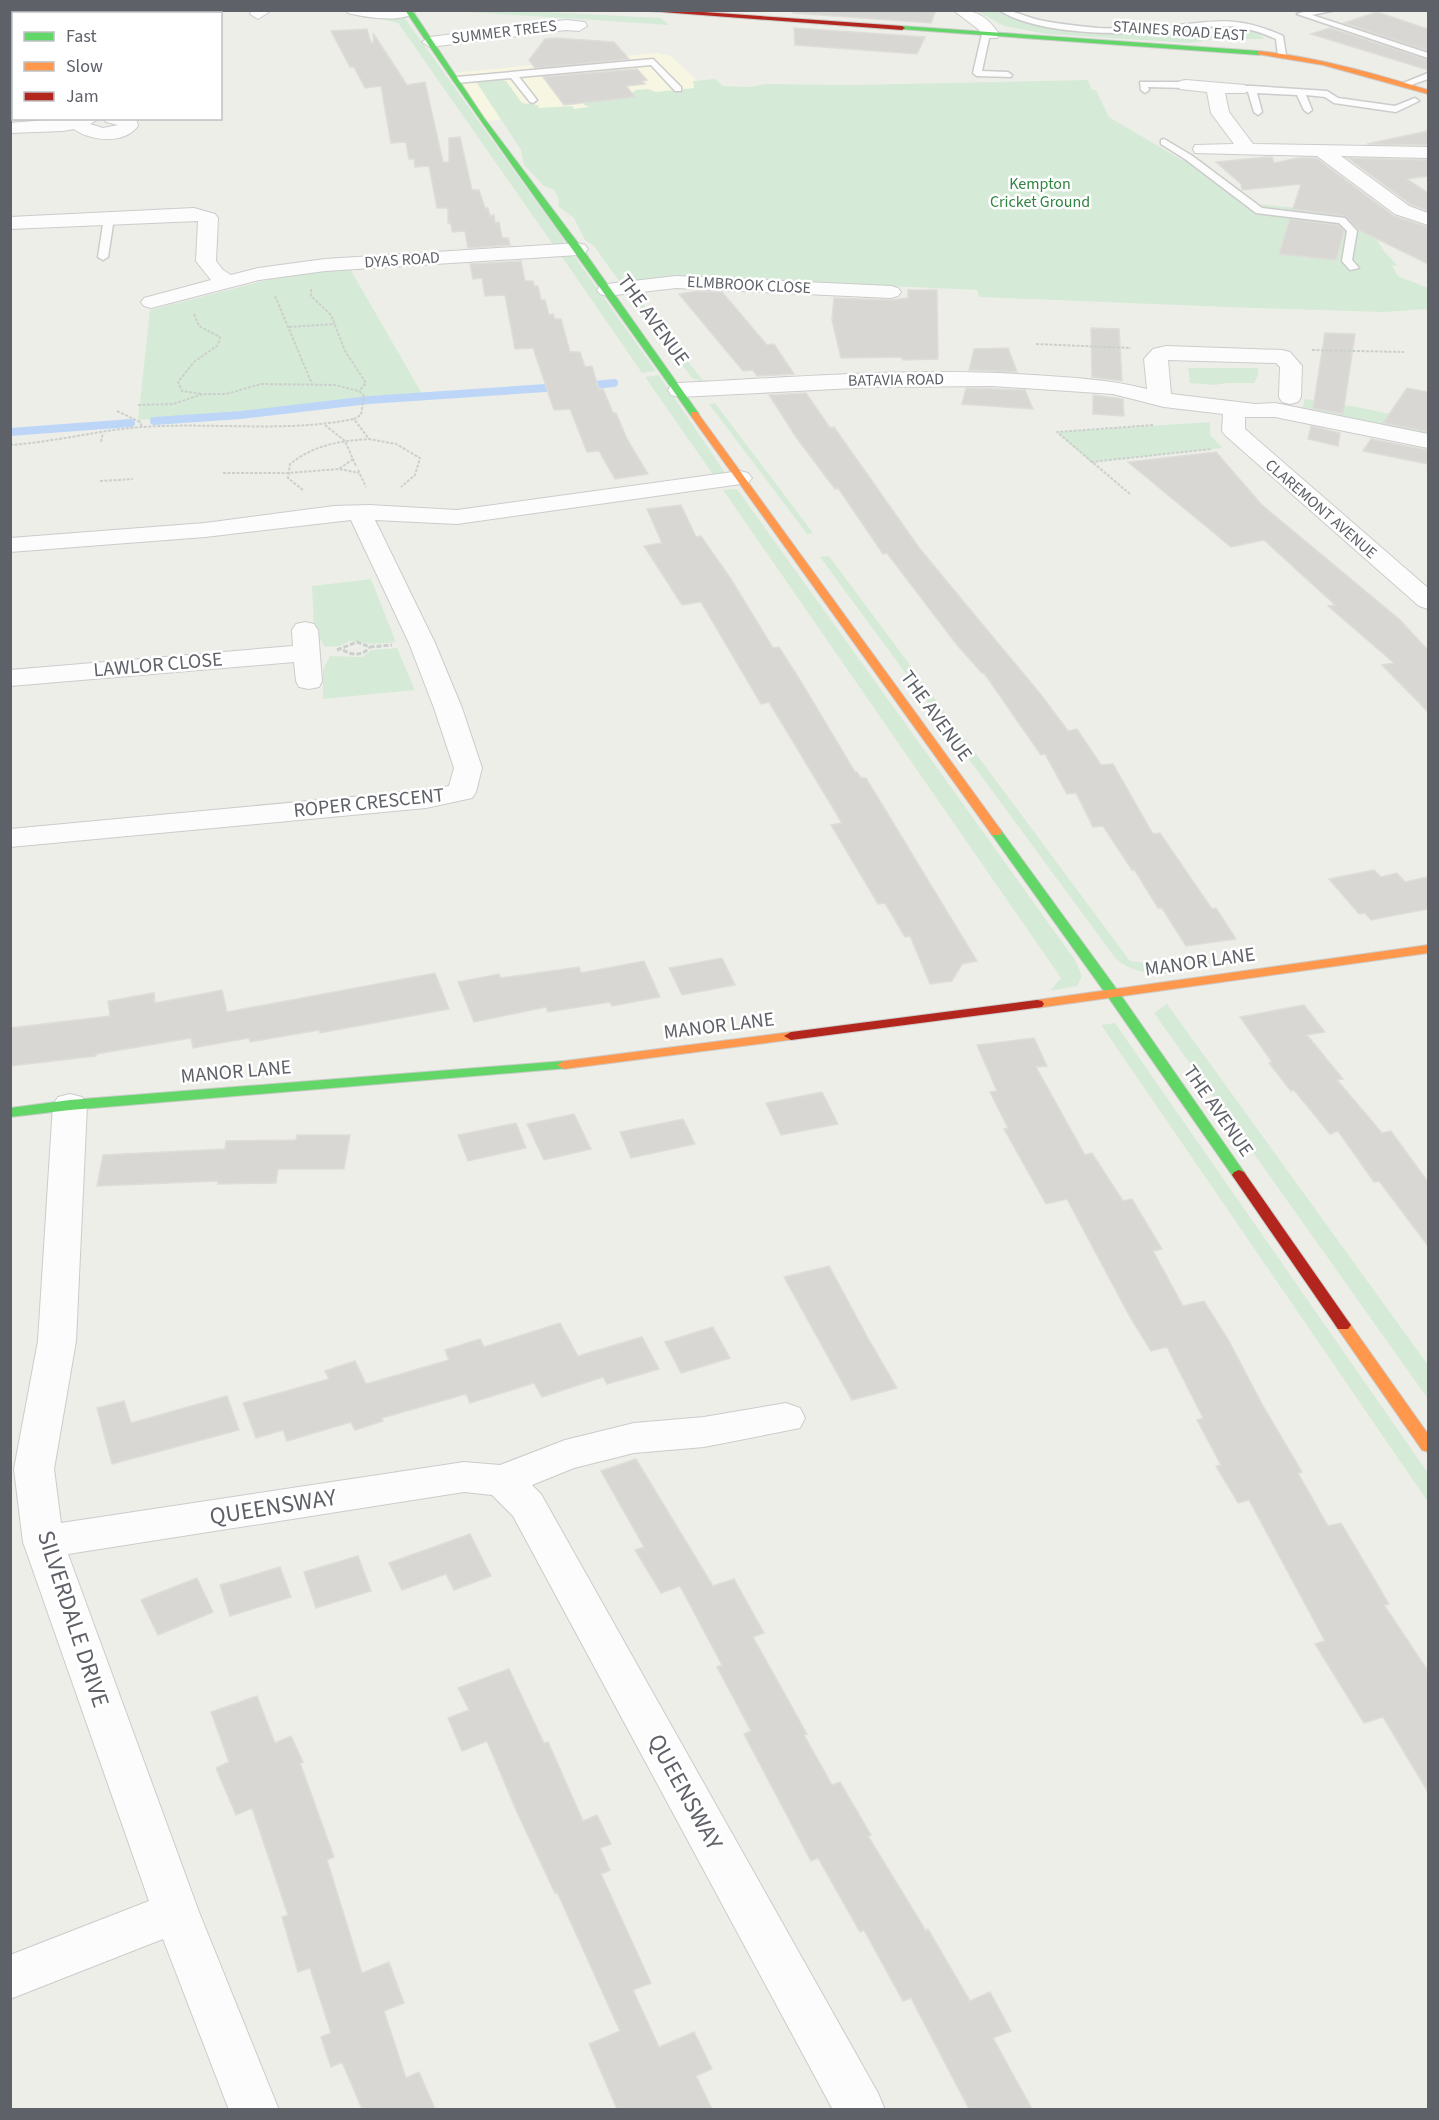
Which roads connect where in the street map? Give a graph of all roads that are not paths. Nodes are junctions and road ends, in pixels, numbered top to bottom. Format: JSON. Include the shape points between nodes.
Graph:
{"nodes":[{"id":1,"x":354,"y":10,"type":"edge"},
{"id":2,"x":638,"y":10,"type":"edge"},
{"id":3,"x":961,"y":10,"type":"edge"},
{"id":4,"x":1003,"y":10,"type":"edge"},
{"id":5,"x":1332,"y":10,"type":"edge"},
{"id":6,"x":408,"y":11,"type":"edge"},
{"id":7,"x":1211,"y":13,"type":"dead end"},
{"id":8,"x":579,"y":26,"type":"dead end"},
{"id":9,"x":1259,"y":27,"type":"junction"},
{"id":10,"x":988,"y":34,"type":"junction"},
{"id":11,"x":430,"y":42,"type":"junction"},
{"id":12,"x":1282,"y":55,"type":"junction"},
{"id":13,"x":1428,"y":56,"type":"edge"},
{"id":14,"x":513,"y":75,"type":"junction"},
{"id":15,"x":1008,"y":75,"type":"dead end"},
{"id":16,"x":1428,"y":76,"type":"edge"},
{"id":17,"x":457,"y":80,"type":"junction"},
{"id":18,"x":1405,"y":84,"type":"junction"},
{"id":19,"x":1186,"y":86,"type":"joint"},
{"id":20,"x":1215,"y":87,"type":"junction"},
{"id":21,"x":678,"y":89,"type":"dead end"},
{"id":22,"x":1246,"y":89,"type":"junction"},
{"id":23,"x":1145,"y":90,"type":"dead end"},
{"id":24,"x":1300,"y":91,"type":"junction"},
{"id":25,"x":1428,"y":92,"type":"edge"},
{"id":26,"x":533,"y":100,"type":"dead end"},
{"id":27,"x":1415,"y":101,"type":"dead end"},
{"id":28,"x":1308,"y":110,"type":"dead end"},
{"id":29,"x":1258,"y":112,"type":"dead end"},
{"id":30,"x":120,"y":120,"type":"edge"},
{"id":31,"x":85,"y":121,"type":"edge"},
{"id":32,"x":10,"y":128,"type":"edge"},
{"id":33,"x":1164,"y":142,"type":"dead end"},
{"id":34,"x":1174,"y":148,"type":"junction"},
{"id":35,"x":1202,"y":149,"type":"joint"},
{"id":36,"x":1248,"y":150,"type":"junction"},
{"id":37,"x":1322,"y":151,"type":"junction"},
{"id":38,"x":1428,"y":152,"type":"edge"},
{"id":39,"x":109,"y":218,"type":"junction"},
{"id":40,"x":1428,"y":219,"type":"edge"},
{"id":41,"x":10,"y":223,"type":"edge"},
{"id":42,"x":578,"y":249,"type":"junction"},
{"id":43,"x":104,"y":257,"type":"dead end"},
{"id":44,"x":1353,"y":268,"type":"dead end"},
{"id":45,"x":229,"y":282,"type":"junction"},
{"id":46,"x":607,"y":290,"type":"junction"},
{"id":47,"x":891,"y":292,"type":"dead end"},
{"id":48,"x":151,"y":302,"type":"dead end"},
{"id":49,"x":679,"y":390,"type":"junction"},
{"id":50,"x":1161,"y":393,"type":"junction"},
{"id":51,"x":1238,"y":399,"type":"junction"},
{"id":52,"x":1282,"y":402,"type":"junction"},
{"id":53,"x":1428,"y":422,"type":"edge"},
{"id":54,"x":1428,"y":441,"type":"edge"},
{"id":55,"x":740,"y":478,"type":"junction"},
{"id":56,"x":359,"y":512,"type":"junction"},
{"id":57,"x":10,"y":545,"type":"edge"},
{"id":58,"x":1428,"y":601,"type":"edge"},
{"id":59,"x":10,"y":678,"type":"edge"},
{"id":60,"x":309,"y":681,"type":"dead end"},
{"id":61,"x":10,"y":838,"type":"edge"},
{"id":62,"x":1428,"y":949,"type":"edge"},
{"id":63,"x":1113,"y":994,"type":"junction"},
{"id":64,"x":70,"y":1105,"type":"junction"},
{"id":65,"x":10,"y":1113,"type":"edge"},
{"id":66,"x":786,"y":1418,"type":"dead end"},
{"id":67,"x":1428,"y":1446,"type":"edge"},
{"id":68,"x":502,"y":1481,"type":"junction"},
{"id":69,"x":43,"y":1542,"type":"junction"},
{"id":70,"x":176,"y":1912,"type":"junction"},
{"id":71,"x":10,"y":1977,"type":"edge"},
{"id":72,"x":254,"y":2109,"type":"edge"},
{"id":73,"x":860,"y":2109,"type":"edge"}],
"edges":[{"from":1,"to":6,"type":"street","via":[[370,14]]},
{"from":2,"to":10,"type":"main road","name":"STAINES ROAD EAST"},
{"from":3,"to":10,"type":"street","via":[[984,25]]},
{"from":4,"to":9,"type":"lane","via":[[1019,19],[1052,25],[1122,30],[1160,30],[1203,23]]},
{"from":5,"to":13,"type":"lane","via":[[1301,14]]},
{"from":6,"to":11,"type":"main road","name":"THE AVENUE"},
{"from":7,"to":9,"type":"lane"},
{"from":8,"to":11,"type":"street","name":"SUMMER TREES"},
{"from":9,"to":12,"type":"lane","via":[[1280,38]]},
{"from":10,"to":12,"type":"main road","name":"STAINES ROAD EAST"},
{"from":10,"to":15,"type":"lane","via":[[977,73]]},
{"from":11,"to":17,"type":"main road","name":"THE AVENUE"},
{"from":12,"to":18,"type":"main road","name":"STAINES ROAD EAST","via":[[1346,67]]},
{"from":14,"to":17,"type":"lane"},
{"from":14,"to":21,"type":"lane","via":[[653,62]]},
{"from":14,"to":26,"type":"lane"},
{"from":16,"to":18,"type":"lane"},
{"from":17,"to":42,"type":"main road","name":"THE AVENUE","via":[[481,119]]},
{"from":18,"to":25,"type":"main road","name":"STAINES ROAD EAST"},
{"from":19,"to":20,"type":"street"},
{"from":19,"to":23,"type":"lane","via":[[1143,84]]},
{"from":20,"to":22,"type":"street"},
{"from":20,"to":36,"type":"street","via":[[1220,113]]},
{"from":22,"to":24,"type":"lane"},
{"from":22,"to":29,"type":"lane"},
{"from":24,"to":27,"type":"lane","via":[[1396,109]]},
{"from":24,"to":28,"type":"lane"},
{"from":30,"to":31,"type":"street","via":[[129,122],[129,126],[108,134],[85,130]]},
{"from":31,"to":32,"type":"street"},
{"from":33,"to":34,"type":"lane"},
{"from":34,"to":35,"type":"lane"},
{"from":34,"to":44,"type":"lane","via":[[1258,211],[1342,220],[1352,231],[1347,261]]},
{"from":35,"to":36,"type":"street"},
{"from":36,"to":37,"type":"street"},
{"from":37,"to":38,"type":"street"},
{"from":37,"to":40,"type":"street","via":[[1402,210]]},
{"from":39,"to":41,"type":"street"},
{"from":39,"to":43,"type":"lane"},
{"from":39,"to":45,"type":"street","via":[[194,213],[208,218],[206,261]]},
{"from":42,"to":45,"type":"street","name":"DYAS ROAD","via":[[325,265]]},
{"from":42,"to":46,"type":"main road","name":"THE AVENUE"},
{"from":45,"to":48,"type":"street","name":"DYAS ROAD"},
{"from":46,"to":47,"type":"street","name":"ELMBROOK CLOSE","via":[[676,282]]},
{"from":46,"to":49,"type":"main road","name":"THE AVENUE"},
{"from":49,"to":50,"type":"street","name":"BATAVIA ROAD","via":[[874,380],[992,380]]},
{"from":49,"to":55,"type":"main road","name":"THE AVENUE"},
{"from":50,"to":51,"type":"street","name":"BATAVIA ROAD"},
{"from":50,"to":52,"type":"street","via":[[1155,359],[1161,354],[1282,357],[1292,366]]},
{"from":51,"to":52,"type":"street","name":"BATAVIA ROAD","via":[[1255,411]]},
{"from":51,"to":58,"type":"street","name":"CLAREMONT AVENUE","via":[[1234,431],[1248,446]]},
{"from":52,"to":53,"type":"street","name":"BATAVIA ROAD","via":[[1357,407]]},
{"from":52,"to":54,"type":"street","name":"BATAVIA ROAD"},
{"from":55,"to":56,"type":"street","via":[[457,517]]},
{"from":55,"to":63,"type":"main road","name":"THE AVENUE"},
{"from":56,"to":57,"type":"street","via":[[205,530]]},
{"from":56,"to":61,"type":"street","name":"ROPER CRESCENT","via":[[422,643],[448,708],[468,768],[462,792],[426,799]]},
{"from":59,"to":60,"type":"street","name":"LAWLOR CLOSE","via":[[306,641]]},
{"from":62,"to":63,"type":"main road","name":"MANOR LANE"},
{"from":63,"to":64,"type":"main road","name":"MANOR LANE","via":[[588,1063]]},
{"from":63,"to":67,"type":"main road","name":"THE AVENUE"},
{"from":64,"to":65,"type":"main road","name":"MANOR LANE"},
{"from":64,"to":69,"type":"street","name":"SILVERDALE DRIVE","via":[[57,1341],[34,1469]]},
{"from":66,"to":68,"type":"street","name":"QUEENSWAY","via":[[704,1432],[634,1438],[565,1455]]},
{"from":68,"to":69,"type":"street","name":"QUEENSWAY","via":[[464,1478]]},
{"from":68,"to":73,"type":"street","name":"QUEENSWAY","via":[[527,1505]]},
{"from":69,"to":70,"type":"street","name":"SILVERDALE DRIVE"},
{"from":70,"to":71,"type":"street"},
{"from":70,"to":72,"type":"street","name":"SILVERDALE DRIVE"}]}
